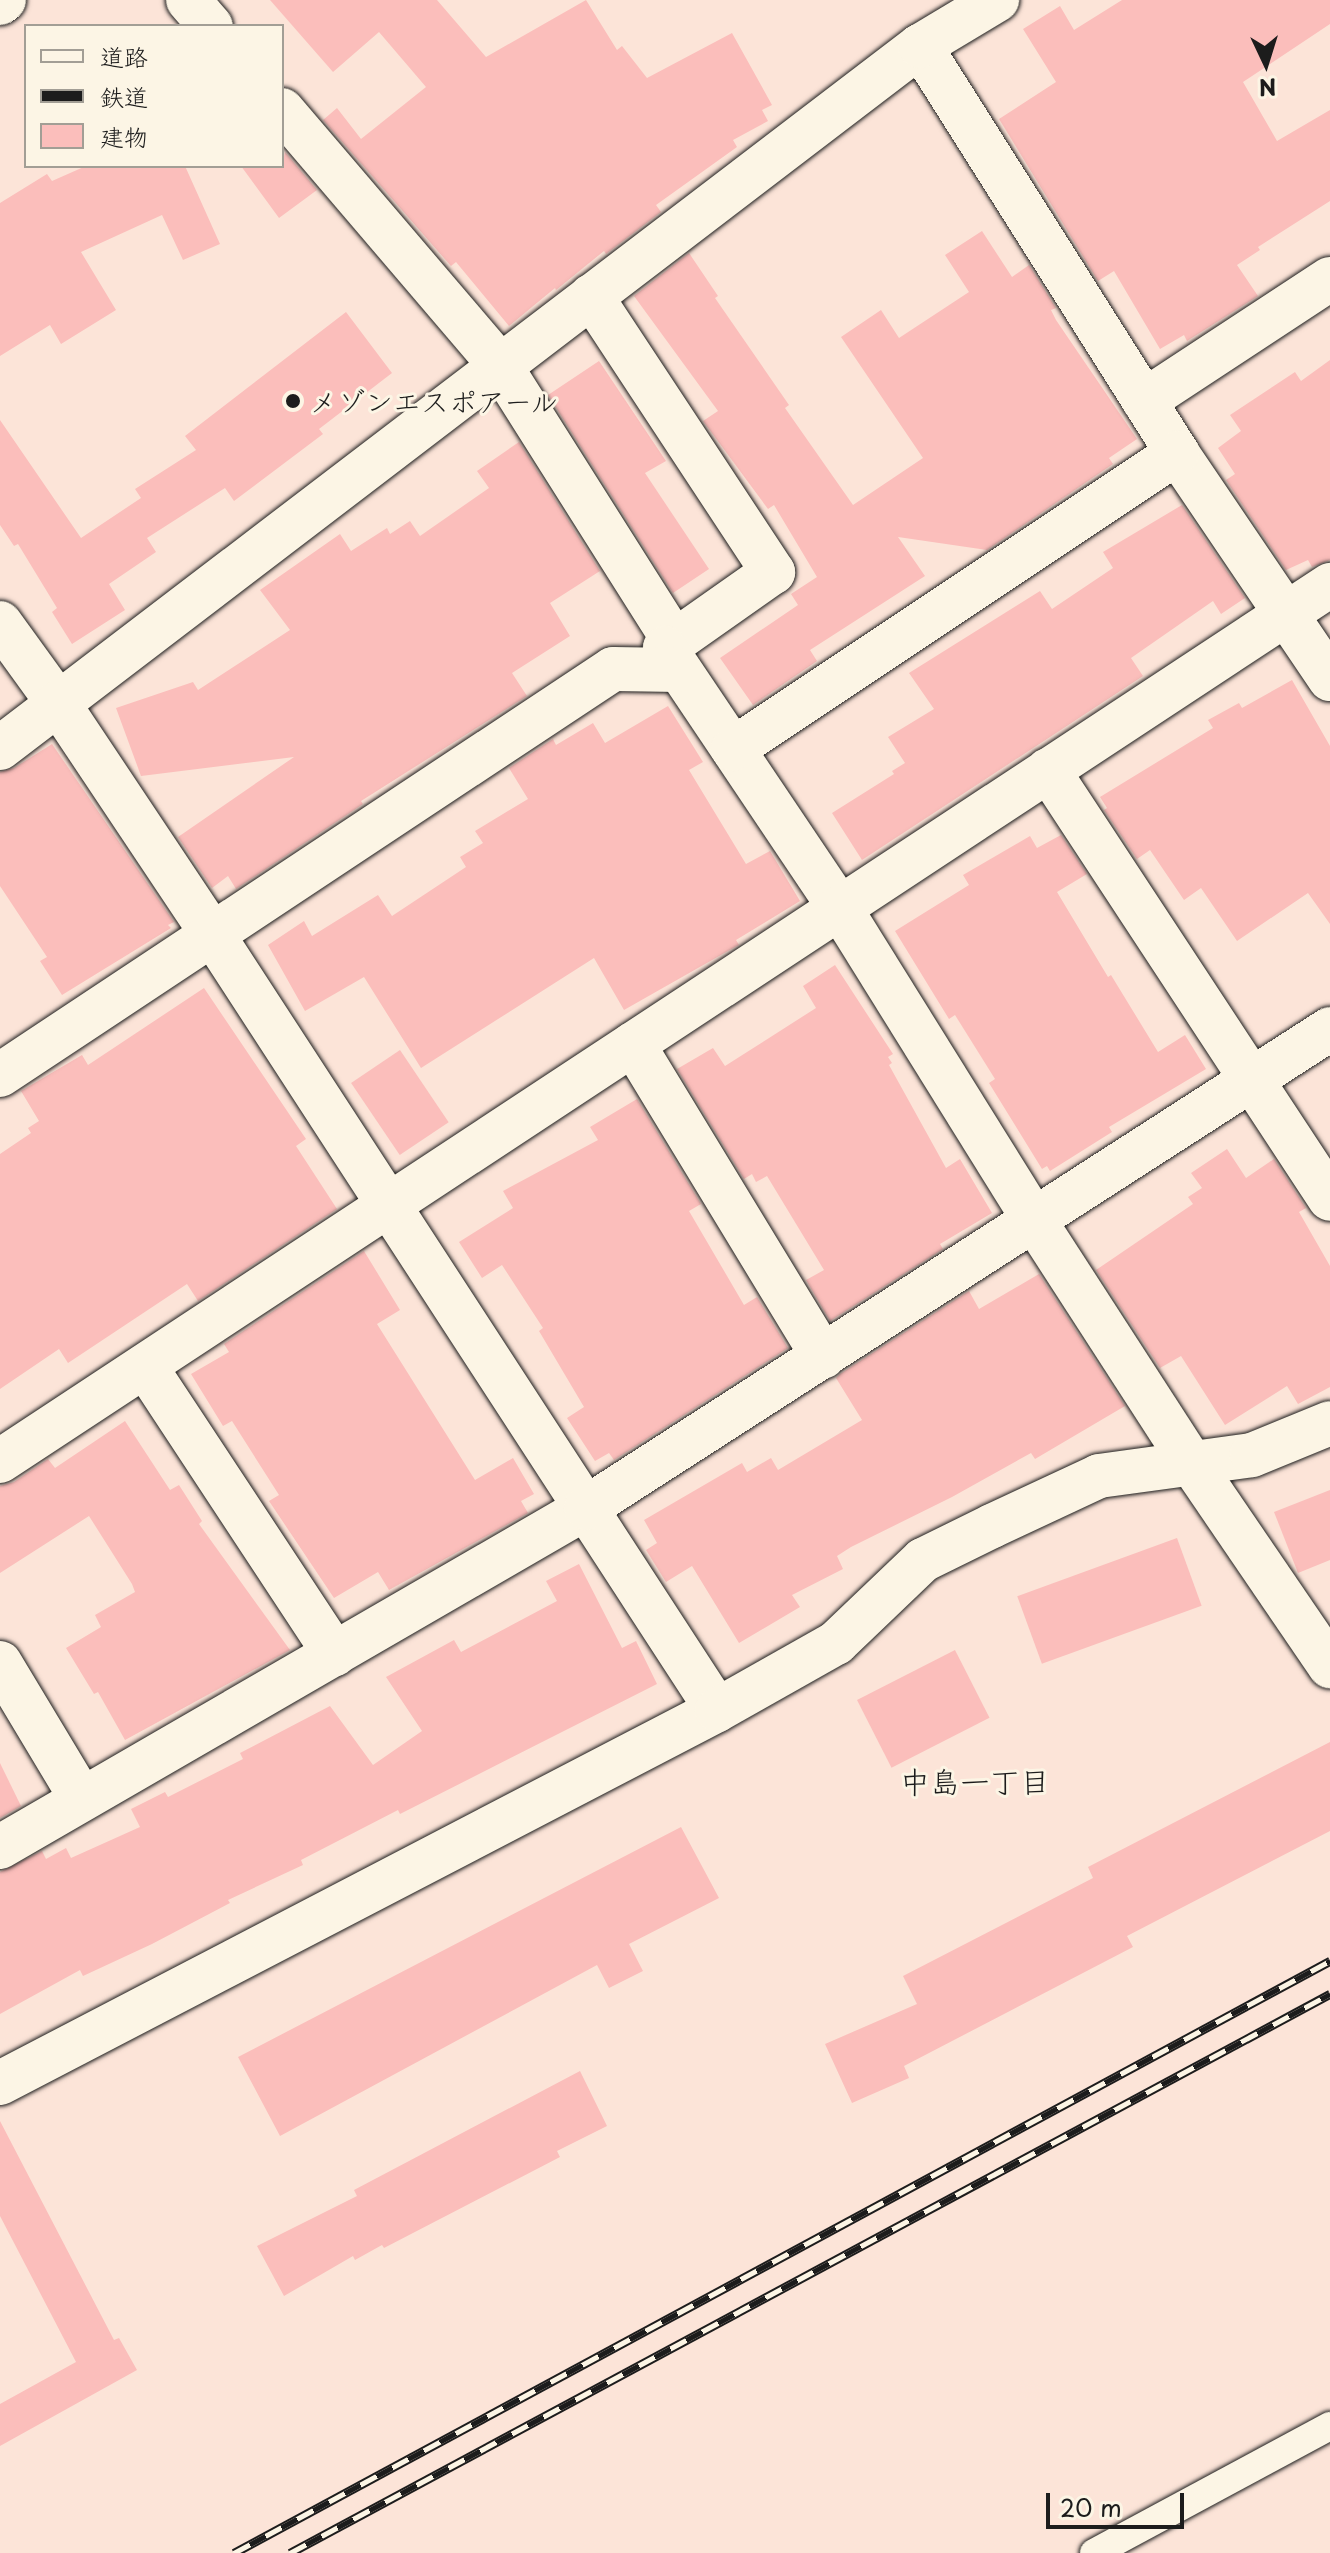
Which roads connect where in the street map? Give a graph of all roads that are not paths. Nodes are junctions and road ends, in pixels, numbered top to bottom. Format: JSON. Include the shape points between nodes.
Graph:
{"nodes":[{"id":1,"x":188,"y":0,"type":"edge"},
{"id":2,"x":997,"y":0,"type":"edge"},
{"id":3,"x":209,"y":24,"type":"edge"},
{"id":4,"x":920,"y":46,"type":"junction"},
{"id":5,"x":284,"y":112,"type":"edge"},
{"id":6,"x":1330,"y":279,"type":"edge"},
{"id":7,"x":591,"y":296,"type":"junction"},
{"id":8,"x":499,"y":364,"type":"junction"},
{"id":9,"x":1144,"y":401,"type":"junction"},
{"id":10,"x":1177,"y":453,"type":"junction"},
{"id":11,"x":1330,"y":585,"type":"edge"},
{"id":12,"x":1285,"y":613,"type":"junction"},
{"id":13,"x":0,"y":623,"type":"edge"},
{"id":14,"x":676,"y":655,"type":"junction"},
{"id":15,"x":1330,"y":679,"type":"edge"},
{"id":16,"x":58,"y":703,"type":"junction"},
{"id":17,"x":0,"y":748,"type":"edge"},
{"id":18,"x":733,"y":749,"type":"junction"},
{"id":19,"x":1048,"y":770,"type":"junction"},
{"id":20,"x":840,"y":908,"type":"junction"},
{"id":21,"x":213,"y":935,"type":"junction"},
{"id":22,"x":1330,"y":1029,"type":"edge"},
{"id":23,"x":633,"y":1044,"type":"junction"},
{"id":24,"x":0,"y":1075,"type":"edge"},
{"id":25,"x":1254,"y":1079,"type":"junction"},
{"id":26,"x":1330,"y":1199,"type":"edge"},
{"id":27,"x":387,"y":1207,"type":"junction"},
{"id":28,"x":1034,"y":1220,"type":"junction"},
{"id":29,"x":823,"y":1357,"type":"junction"},
{"id":30,"x":145,"y":1366,"type":"junction"},
{"id":31,"x":1330,"y":1423,"type":"edge"},
{"id":32,"x":0,"y":1461,"type":"edge"},
{"id":33,"x":1192,"y":1464,"type":"junction"},
{"id":34,"x":586,"y":1508,"type":"junction"},
{"id":35,"x":335,"y":1654,"type":"junction"},
{"id":36,"x":0,"y":1663,"type":"edge"},
{"id":37,"x":1330,"y":1666,"type":"edge"},
{"id":38,"x":717,"y":1710,"type":"junction"},
{"id":39,"x":81,"y":1798,"type":"junction"},
{"id":40,"x":0,"y":1847,"type":"edge"},
{"id":41,"x":0,"y":2083,"type":"edge"},
{"id":42,"x":1330,"y":2426,"type":"edge"},
{"id":43,"x":1094,"y":2553,"type":"edge"}],
"edges":[{"from":1,"to":3,"type":"street"},
{"from":2,"to":4,"type":"street"},
{"from":4,"to":7,"type":"street"},
{"from":4,"to":9,"type":"street"},
{"from":5,"to":8,"type":"street"},
{"from":6,"to":9,"type":"street"},
{"from":7,"to":8,"type":"street"},
{"from":7,"to":14,"type":"street","via":[[773,572]]},
{"from":8,"to":14,"type":"street"},
{"from":8,"to":16,"type":"street"},
{"from":9,"to":10,"type":"street"},
{"from":10,"to":12,"type":"street"},
{"from":10,"to":18,"type":"street"},
{"from":11,"to":12,"type":"street"},
{"from":12,"to":15,"type":"street"},
{"from":12,"to":19,"type":"street"},
{"from":13,"to":16,"type":"street"},
{"from":14,"to":18,"type":"street"},
{"from":14,"to":21,"type":"street","via":[[613,669]]},
{"from":16,"to":17,"type":"street"},
{"from":16,"to":21,"type":"street"},
{"from":18,"to":20,"type":"street"},
{"from":19,"to":20,"type":"street"},
{"from":19,"to":25,"type":"street"},
{"from":20,"to":23,"type":"street"},
{"from":20,"to":28,"type":"street"},
{"from":21,"to":24,"type":"street"},
{"from":21,"to":27,"type":"street"},
{"from":22,"to":25,"type":"street"},
{"from":23,"to":27,"type":"street"},
{"from":23,"to":29,"type":"street"},
{"from":25,"to":26,"type":"street"},
{"from":25,"to":28,"type":"street"},
{"from":27,"to":30,"type":"street"},
{"from":27,"to":34,"type":"street"},
{"from":28,"to":29,"type":"street"},
{"from":28,"to":33,"type":"street"},
{"from":29,"to":34,"type":"street"},
{"from":30,"to":32,"type":"street"},
{"from":30,"to":35,"type":"street"},
{"from":31,"to":33,"type":"street","via":[[1252,1455]]},
{"from":33,"to":37,"type":"street"},
{"from":33,"to":38,"type":"street","via":[[1099,1476],[923,1560],[836,1643]]},
{"from":34,"to":35,"type":"street"},
{"from":34,"to":38,"type":"street"},
{"from":35,"to":39,"type":"street"},
{"from":36,"to":39,"type":"street"},
{"from":38,"to":41,"type":"street"},
{"from":39,"to":40,"type":"street"},
{"from":42,"to":43,"type":"lane"}]}
